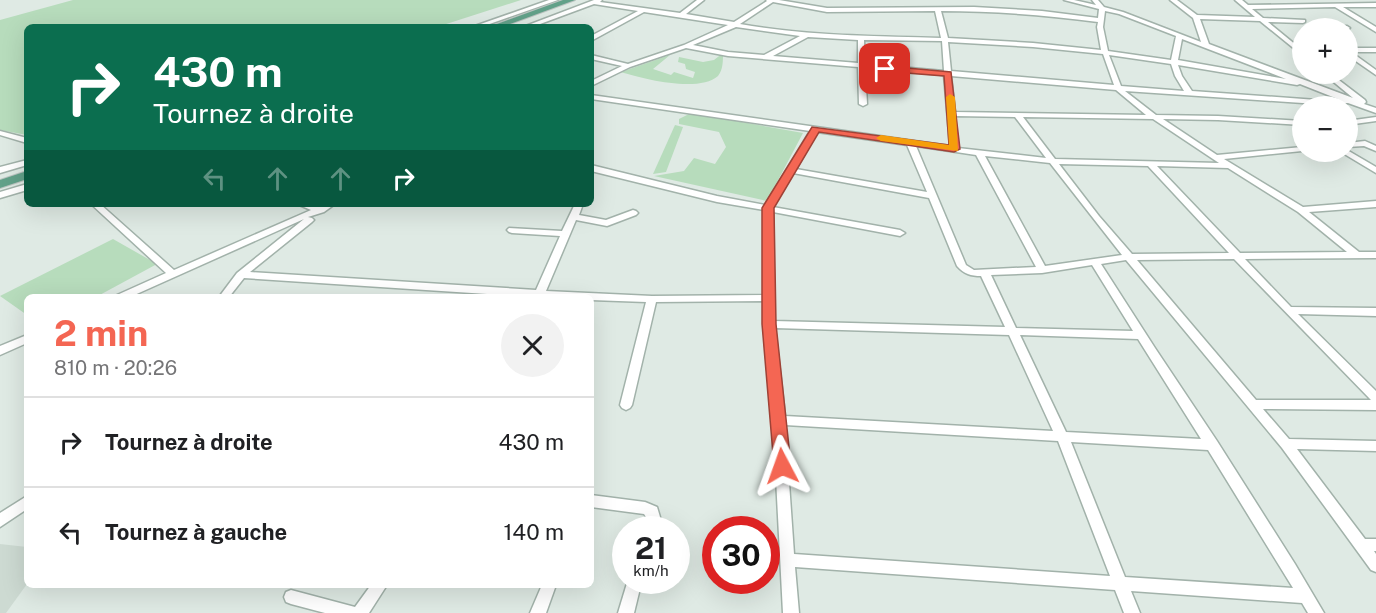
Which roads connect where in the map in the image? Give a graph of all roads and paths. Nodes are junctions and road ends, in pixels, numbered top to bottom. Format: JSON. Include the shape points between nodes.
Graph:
{"nodes":[{"id":1,"x":555,"y":0,"type":"edge"},
{"id":2,"x":571,"y":0,"type":"edge"},
{"id":3,"x":581,"y":0,"type":"edge"},
{"id":4,"x":701,"y":0,"type":"edge"},
{"id":5,"x":771,"y":0,"type":"edge"},
{"id":6,"x":967,"y":0,"type":"edge"},
{"id":7,"x":1067,"y":0,"type":"edge"},
{"id":8,"x":1095,"y":0,"type":"edge"},
{"id":9,"x":1173,"y":0,"type":"edge"},
{"id":10,"x":1238,"y":0,"type":"edge"},
{"id":11,"x":1356,"y":0,"type":"edge"},
{"id":12,"x":596,"y":1,"type":"edge"},
{"id":13,"x":1365,"y":5,"type":"junction"},
{"id":14,"x":1376,"y":5,"type":"edge"},
{"id":15,"x":1246,"y":7,"type":"junction"},
{"id":16,"x":1283,"y":7,"type":"junction"},
{"id":17,"x":1338,"y":7,"type":"junction"},
{"id":18,"x":937,"y":9,"type":"junction"},
{"id":19,"x":974,"y":9,"type":"junction"},
{"id":20,"x":1102,"y":9,"type":"junction"},
{"id":21,"x":641,"y":12,"type":"junction"},
{"id":22,"x":681,"y":15,"type":"junction"},
{"id":23,"x":1196,"y":18,"type":"junction"},
{"id":24,"x":1299,"y":18,"type":"edge"},
{"id":25,"x":1100,"y":20,"type":"junction"},
{"id":26,"x":1262,"y":20,"type":"junction"},
{"id":27,"x":1292,"y":21,"type":"edge"},
{"id":28,"x":484,"y":24,"type":"edge"},
{"id":29,"x":501,"y":24,"type":"edge"},
{"id":30,"x":512,"y":24,"type":"edge"},
{"id":31,"x":534,"y":24,"type":"edge"},
{"id":32,"x":734,"y":25,"type":"junction"},
{"id":33,"x":1358,"y":29,"type":"edge"},
{"id":34,"x":1375,"y":30,"type":"edge"},
{"id":35,"x":807,"y":35,"type":"junction"},
{"id":36,"x":1180,"y":35,"type":"junction"},
{"id":37,"x":594,"y":37,"type":"edge"},
{"id":38,"x":861,"y":39,"type":"junction"},
{"id":39,"x":945,"y":39,"type":"junction"},
{"id":40,"x":1292,"y":45,"type":"edge"},
{"id":41,"x":686,"y":46,"type":"junction"},
{"id":42,"x":1206,"y":46,"type":"junction"},
{"id":43,"x":1376,"y":50,"type":"edge"},
{"id":44,"x":1358,"y":51,"type":"edge"},
{"id":45,"x":1105,"y":52,"type":"junction"},
{"id":46,"x":594,"y":58,"type":"edge"},
{"id":47,"x":766,"y":58,"type":"junction"},
{"id":48,"x":1173,"y":60,"type":"junction"},
{"id":49,"x":1358,"y":60,"type":"edge"},
{"id":50,"x":628,"y":66,"type":"junction"},
{"id":51,"x":863,"y":67,"type":"junction"},
{"id":52,"x":1376,"y":73,"type":"edge"},
{"id":53,"x":948,"y":74,"type":"junction"},
{"id":54,"x":1292,"y":80,"type":"edge"},
{"id":55,"x":1292,"y":81,"type":"edge"},
{"id":56,"x":594,"y":83,"type":"edge"},
{"id":57,"x":1302,"y":84,"type":"edge"},
{"id":58,"x":1340,"y":84,"type":"edge"},
{"id":59,"x":1118,"y":88,"type":"junction"},
{"id":60,"x":1189,"y":92,"type":"junction"},
{"id":61,"x":1335,"y":96,"type":"edge"},
{"id":62,"x":594,"y":97,"type":"edge"},
{"id":63,"x":1292,"y":100,"type":"edge"},
{"id":64,"x":1359,"y":100,"type":"joint"},
{"id":65,"x":863,"y":104,"type":"dead end"},
{"id":66,"x":1372,"y":110,"type":"edge"},
{"id":67,"x":952,"y":114,"type":"junction"},
{"id":68,"x":1018,"y":116,"type":"junction"},
{"id":69,"x":1157,"y":119,"type":"junction"},
{"id":70,"x":1376,"y":119,"type":"edge"},
{"id":71,"x":1358,"y":121,"type":"edge"},
{"id":72,"x":1292,"y":122,"type":"edge"},
{"id":73,"x":816,"y":129,"type":"junction"},
{"id":74,"x":0,"y":133,"type":"edge"},
{"id":75,"x":24,"y":140,"type":"edge"},
{"id":76,"x":910,"y":142,"type":"junction"},
{"id":77,"x":1358,"y":144,"type":"edge"},
{"id":78,"x":954,"y":149,"type":"junction"},
{"id":79,"x":1376,"y":149,"type":"edge"},
{"id":80,"x":1292,"y":150,"type":"edge"},
{"id":81,"x":980,"y":153,"type":"junction"},
{"id":82,"x":1216,"y":157,"type":"junction"},
{"id":83,"x":1358,"y":160,"type":"edge"},
{"id":84,"x":1053,"y":161,"type":"junction"},
{"id":85,"x":24,"y":163,"type":"edge"},
{"id":86,"x":1151,"y":165,"type":"junction"},
{"id":87,"x":1231,"y":166,"type":"junction"},
{"id":88,"x":0,"y":170,"type":"edge"},
{"id":89,"x":790,"y":170,"type":"junction"},
{"id":90,"x":1376,"y":170,"type":"edge"},
{"id":91,"x":594,"y":171,"type":"edge"},
{"id":92,"x":24,"y":172,"type":"edge"},
{"id":93,"x":24,"y":176,"type":"edge"},
{"id":94,"x":0,"y":179,"type":"edge"},
{"id":95,"x":0,"y":184,"type":"edge"},
{"id":96,"x":24,"y":189,"type":"edge"},
{"id":97,"x":0,"y":195,"type":"edge"},
{"id":98,"x":933,"y":196,"type":"junction"},
{"id":99,"x":1376,"y":204,"type":"edge"},
{"id":100,"x":98,"y":207,"type":"edge"},
{"id":101,"x":312,"y":207,"type":"edge"},
{"id":102,"x":326,"y":207,"type":"edge"},
{"id":103,"x":578,"y":207,"type":"edge"},
{"id":104,"x":768,"y":208,"type":"junction"},
{"id":105,"x":321,"y":210,"type":"junction"},
{"id":106,"x":1301,"y":210,"type":"junction"},
{"id":107,"x":633,"y":213,"type":"dead end"},
{"id":108,"x":573,"y":217,"type":"junction"},
{"id":109,"x":512,"y":230,"type":"dead end"},
{"id":110,"x":271,"y":231,"type":"junction"},
{"id":111,"x":900,"y":233,"type":"dead end"},
{"id":112,"x":566,"y":234,"type":"junction"},
{"id":113,"x":286,"y":237,"type":"junction"},
{"id":114,"x":1354,"y":255,"type":"junction"},
{"id":115,"x":1376,"y":255,"type":"edge"},
{"id":116,"x":1237,"y":256,"type":"junction"},
{"id":117,"x":1127,"y":257,"type":"junction"},
{"id":118,"x":1096,"y":263,"type":"junction"},
{"id":119,"x":1042,"y":270,"type":"junction"},
{"id":120,"x":985,"y":273,"type":"junction"},
{"id":121,"x":173,"y":274,"type":"junction"},
{"id":122,"x":241,"y":275,"type":"junction"},
{"id":123,"x":128,"y":294,"type":"edge"},
{"id":124,"x":226,"y":294,"type":"edge"},
{"id":125,"x":511,"y":294,"type":"edge"},
{"id":126,"x":540,"y":294,"type":"edge"},
{"id":127,"x":594,"y":297,"type":"edge"},
{"id":128,"x":768,"y":298,"type":"junction"},
{"id":129,"x":651,"y":299,"type":"junction"},
{"id":130,"x":1288,"y":310,"type":"junction"},
{"id":131,"x":1376,"y":312,"type":"edge"},
{"id":132,"x":769,"y":324,"type":"junction"},
{"id":133,"x":1013,"y":332,"type":"junction"},
{"id":134,"x":1139,"y":335,"type":"junction"},
{"id":135,"x":24,"y":340,"type":"edge"},
{"id":136,"x":0,"y":351,"type":"edge"},
{"id":137,"x":1376,"y":398,"type":"edge"},
{"id":138,"x":1252,"y":404,"type":"junction"},
{"id":139,"x":626,"y":405,"type":"dead end"},
{"id":140,"x":1376,"y":405,"type":"edge"},
{"id":141,"x":779,"y":420,"type":"junction"},
{"id":142,"x":1062,"y":436,"type":"junction"},
{"id":143,"x":1286,"y":444,"type":"junction"},
{"id":144,"x":1213,"y":445,"type":"junction"},
{"id":145,"x":1376,"y":446,"type":"edge"},
{"id":146,"x":594,"y":501,"type":"edge"},
{"id":147,"x":24,"y":503,"type":"edge"},
{"id":148,"x":653,"y":516,"type":"edge"},
{"id":149,"x":0,"y":521,"type":"edge"},
{"id":150,"x":1369,"y":545,"type":"edge"},
{"id":151,"x":788,"y":560,"type":"junction"},
{"id":152,"x":1376,"y":565,"type":"edge"},
{"id":153,"x":1118,"y":583,"type":"junction"},
{"id":154,"x":378,"y":588,"type":"edge"},
{"id":155,"x":548,"y":588,"type":"edge"},
{"id":156,"x":631,"y":594,"type":"edge"},
{"id":157,"x":1306,"y":596,"type":"junction"},
{"id":158,"x":291,"y":597,"type":"dead end"},
{"id":159,"x":354,"y":613,"type":"edge"},
{"id":160,"x":360,"y":613,"type":"edge"},
{"id":161,"x":538,"y":613,"type":"edge"},
{"id":162,"x":626,"y":613,"type":"edge"},
{"id":163,"x":791,"y":613,"type":"edge"},
{"id":164,"x":1132,"y":613,"type":"edge"},
{"id":165,"x":1316,"y":613,"type":"edge"}],
"edges":[{"from":1,"to":28,"type":"street"},
{"from":2,"to":29,"type":"main road"},
{"from":3,"to":30,"type":"main road"},
{"from":4,"to":22,"type":"street"},
{"from":5,"to":18,"type":"street","via":[[827,10]]},
{"from":5,"to":32,"type":"street"},
{"from":6,"to":19,"type":"street"},
{"from":7,"to":20,"type":"street"},
{"from":8,"to":20,"type":"street"},
{"from":9,"to":23,"type":"street"},
{"from":10,"to":15,"type":"street"},
{"from":11,"to":13,"type":"street"},
{"from":12,"to":21,"type":"street"},
{"from":12,"to":31,"type":"street"},
{"from":13,"to":14,"type":"street"},
{"from":13,"to":17,"type":"street"},
{"from":15,"to":16,"type":"street"},
{"from":15,"to":26,"type":"street"},
{"from":16,"to":17,"type":"street"},
{"from":16,"to":24,"type":"street"},
{"from":17,"to":34,"type":"street"},
{"from":18,"to":19,"type":"street"},
{"from":18,"to":39,"type":"street"},
{"from":19,"to":25,"type":"street"},
{"from":20,"to":25,"type":"street"},
{"from":20,"to":36,"type":"street"},
{"from":21,"to":22,"type":"street"},
{"from":21,"to":37,"type":"street"},
{"from":22,"to":32,"type":"street"},
{"from":23,"to":26,"type":"street"},
{"from":23,"to":42,"type":"street"},
{"from":25,"to":45,"type":"street"},
{"from":26,"to":27,"type":"street"},
{"from":26,"to":40,"type":"street"},
{"from":32,"to":35,"type":"street"},
{"from":32,"to":41,"type":"street"},
{"from":33,"to":34,"type":"street"},
{"from":35,"to":38,"type":"street"},
{"from":35,"to":47,"type":"street"},
{"from":36,"to":42,"type":"street"},
{"from":36,"to":48,"type":"street"},
{"from":38,"to":39,"type":"street"},
{"from":38,"to":51,"type":"street"},
{"from":39,"to":45,"type":"street"},
{"from":39,"to":53,"type":"street"},
{"from":41,"to":47,"type":"street"},
{"from":41,"to":50,"type":"street"},
{"from":42,"to":54,"type":"street"},
{"from":43,"to":44,"type":"street"},
{"from":45,"to":48,"type":"street"},
{"from":45,"to":59,"type":"street"},
{"from":46,"to":50,"type":"street"},
{"from":47,"to":51,"type":"street"},
{"from":48,"to":55,"type":"street"},
{"from":48,"to":60,"type":"street","via":[[1174,70]]},
{"from":49,"to":52,"type":"street"},
{"from":50,"to":56,"type":"street"},
{"from":51,"to":53,"type":"street"},
{"from":51,"to":65,"type":"street"},
{"from":53,"to":59,"type":"street"},
{"from":53,"to":67,"type":"street"},
{"from":57,"to":61,"type":"street"},
{"from":58,"to":64,"type":"street"},
{"from":59,"to":60,"type":"street"},
{"from":59,"to":69,"type":"street"},
{"from":60,"to":63,"type":"street"},
{"from":62,"to":73,"type":"street"},
{"from":64,"to":66,"type":"street"},
{"from":67,"to":68,"type":"street"},
{"from":67,"to":78,"type":"street"},
{"from":68,"to":69,"type":"street"},
{"from":68,"to":84,"type":"street"},
{"from":69,"to":72,"type":"street"},
{"from":69,"to":82,"type":"street"},
{"from":70,"to":71,"type":"street"},
{"from":73,"to":76,"type":"street"},
{"from":73,"to":89,"type":"street"},
{"from":74,"to":75,"type":"street"},
{"from":76,"to":78,"type":"street"},
{"from":76,"to":98,"type":"street"},
{"from":77,"to":79,"type":"street"},
{"from":78,"to":81,"type":"street"},
{"from":80,"to":82,"type":"street"},
{"from":81,"to":84,"type":"street"},
{"from":81,"to":119,"type":"street"},
{"from":82,"to":87,"type":"street"},
{"from":83,"to":90,"type":"street"},
{"from":84,"to":86,"type":"street"},
{"from":84,"to":117,"type":"street"},
{"from":85,"to":88,"type":"street"},
{"from":86,"to":87,"type":"street"},
{"from":86,"to":116,"type":"street"},
{"from":87,"to":106,"type":"street"},
{"from":89,"to":98,"type":"street"},
{"from":89,"to":104,"type":"street"},
{"from":91,"to":104,"type":"street"},
{"from":92,"to":94,"type":"main road"},
{"from":93,"to":95,"type":"main road"},
{"from":96,"to":97,"type":"street"},
{"from":98,"to":120,"type":"street","via":[[962,266],[967,271]]},
{"from":99,"to":106,"type":"street"},
{"from":100,"to":121,"type":"street"},
{"from":101,"to":105,"type":"street"},
{"from":102,"to":105,"type":"street"},
{"from":103,"to":108,"type":"street"},
{"from":104,"to":111,"type":"street"},
{"from":104,"to":128,"type":"street"},
{"from":105,"to":110,"type":"street"},
{"from":105,"to":113,"type":"street"},
{"from":106,"to":114,"type":"street"},
{"from":107,"to":108,"type":"street","via":[[607,224]]},
{"from":108,"to":112,"type":"street"},
{"from":109,"to":112,"type":"street"},
{"from":110,"to":113,"type":"street"},
{"from":110,"to":121,"type":"street"},
{"from":112,"to":126,"type":"street"},
{"from":113,"to":122,"type":"street"},
{"from":114,"to":115,"type":"street"},
{"from":114,"to":116,"type":"street"},
{"from":116,"to":117,"type":"street"},
{"from":116,"to":130,"type":"street"},
{"from":117,"to":118,"type":"street"},
{"from":117,"to":138,"type":"street"},
{"from":118,"to":119,"type":"street"},
{"from":118,"to":134,"type":"street"},
{"from":119,"to":120,"type":"street"},
{"from":120,"to":133,"type":"street"},
{"from":121,"to":123,"type":"street"},
{"from":122,"to":124,"type":"street"},
{"from":122,"to":125,"type":"street"},
{"from":127,"to":129,"type":"street"},
{"from":128,"to":129,"type":"street"},
{"from":128,"to":132,"type":"street"},
{"from":129,"to":139,"type":"street"},
{"from":130,"to":131,"type":"street"},
{"from":130,"to":137,"type":"street"},
{"from":132,"to":133,"type":"street"},
{"from":132,"to":141,"type":"street"},
{"from":133,"to":134,"type":"street"},
{"from":133,"to":142,"type":"street"},
{"from":134,"to":144,"type":"street"},
{"from":135,"to":136,"type":"street"},
{"from":138,"to":140,"type":"street"},
{"from":138,"to":143,"type":"street"},
{"from":141,"to":142,"type":"street"},
{"from":141,"to":151,"type":"street"},
{"from":142,"to":144,"type":"street"},
{"from":142,"to":153,"type":"street"},
{"from":143,"to":145,"type":"street"},
{"from":143,"to":150,"type":"street"},
{"from":144,"to":157,"type":"street"},
{"from":146,"to":148,"type":"street","via":[[645,508]]},
{"from":147,"to":149,"type":"street"},
{"from":150,"to":152,"type":"street"},
{"from":151,"to":153,"type":"street"},
{"from":151,"to":163,"type":"street"},
{"from":153,"to":157,"type":"street"},
{"from":153,"to":164,"type":"street"},
{"from":154,"to":160,"type":"street"},
{"from":155,"to":161,"type":"street"},
{"from":156,"to":162,"type":"street"},
{"from":157,"to":165,"type":"street"},
{"from":158,"to":159,"type":"street"}]}
